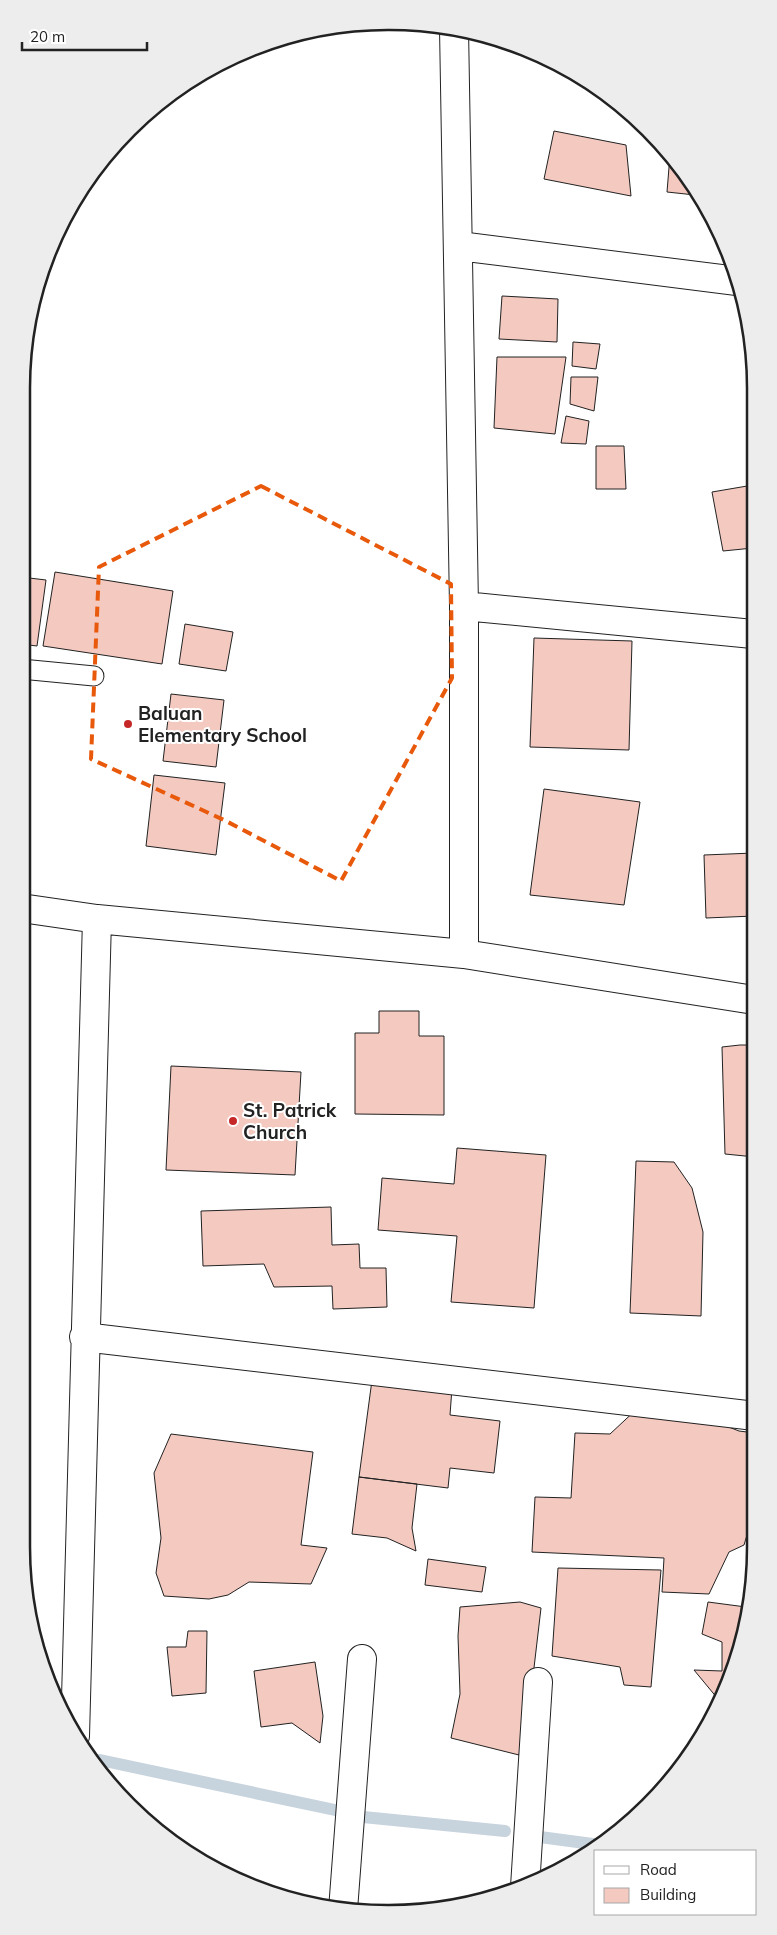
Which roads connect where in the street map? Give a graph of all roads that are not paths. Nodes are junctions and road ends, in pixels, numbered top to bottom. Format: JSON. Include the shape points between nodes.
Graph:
{"nodes":[{"id":1,"x":454,"y":36,"type":"edge"},
{"id":2,"x":459,"y":246,"type":"junction"},
{"id":3,"x":730,"y":280,"type":"edge"},
{"id":4,"x":464,"y":606,"type":"junction"},
{"id":5,"x":747,"y":633,"type":"edge"},
{"id":6,"x":30,"y":670,"type":"edge"},
{"id":7,"x":94,"y":676,"type":"dead end"},
{"id":8,"x":30,"y":909,"type":"edge"},
{"id":9,"x":97,"y":919,"type":"junction"},
{"id":10,"x":464,"y":954,"type":"junction"},
{"id":11,"x":747,"y":999,"type":"edge"},
{"id":12,"x":84,"y":1337,"type":"junction"},
{"id":13,"x":747,"y":1415,"type":"edge"},
{"id":14,"x":362,"y":1659,"type":"dead end"},
{"id":15,"x":538,"y":1682,"type":"dead end"},
{"id":16,"x":75,"y":1721,"type":"edge"},
{"id":17,"x":526,"y":1878,"type":"edge"},
{"id":18,"x":344,"y":1902,"type":"edge"}],
"edges":[{"from":1,"to":2,"type":"street"},
{"from":2,"to":3,"type":"street"},
{"from":2,"to":4,"type":"street"},
{"from":4,"to":5,"type":"street"},
{"from":4,"to":10,"type":"street"},
{"from":6,"to":7,"type":"lane"},
{"from":8,"to":9,"type":"street"},
{"from":9,"to":10,"type":"street"},
{"from":9,"to":12,"type":"street"},
{"from":10,"to":11,"type":"street"},
{"from":12,"to":13,"type":"street"},
{"from":12,"to":16,"type":"street"},
{"from":14,"to":18,"type":"street"},
{"from":15,"to":17,"type":"street"}]}
